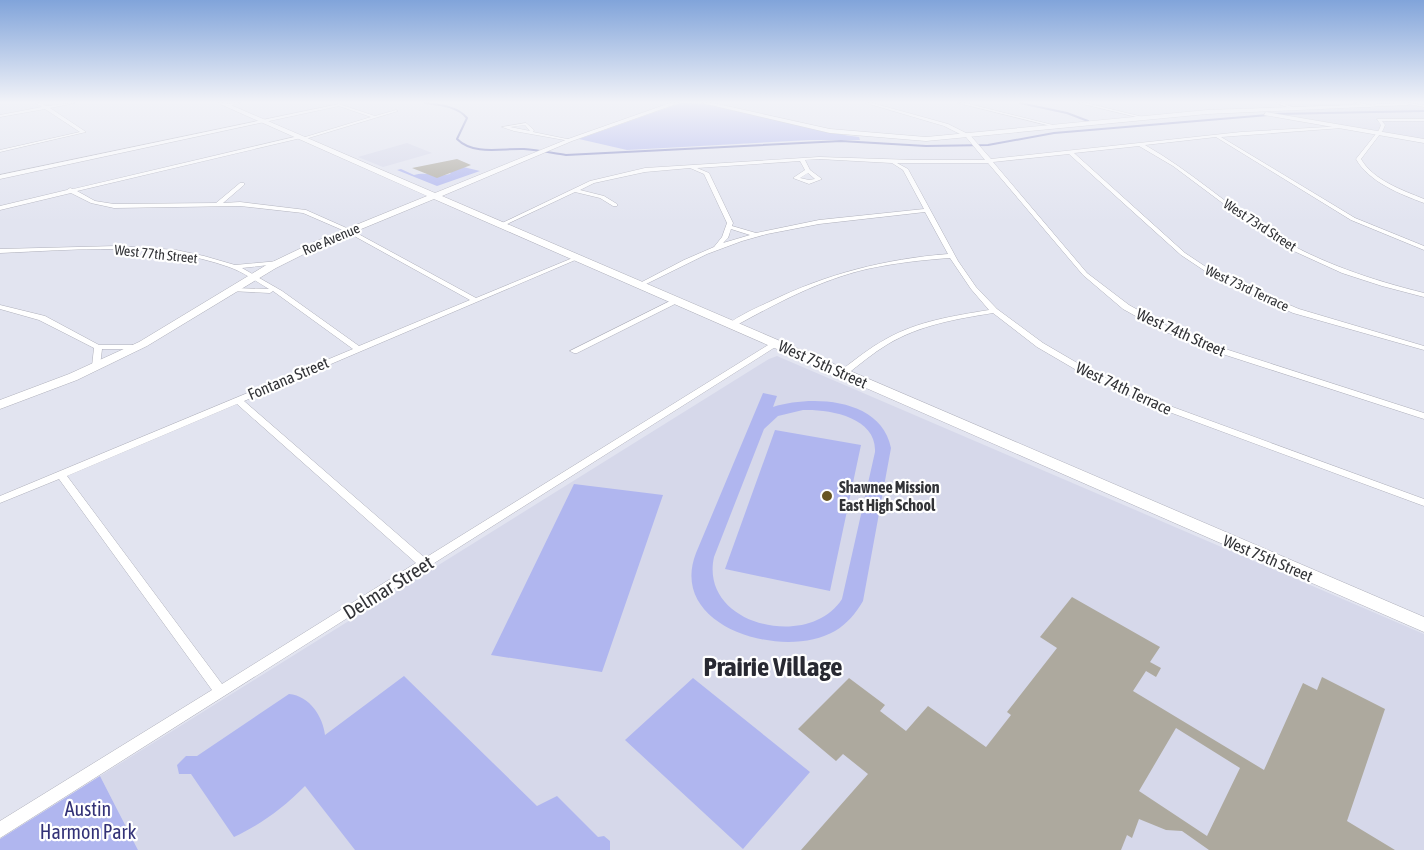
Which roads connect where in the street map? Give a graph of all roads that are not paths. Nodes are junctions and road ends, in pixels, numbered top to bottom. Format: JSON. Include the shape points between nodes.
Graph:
{"nodes":[{"id":1,"x":37,"y":143,"type":"edge"},
{"id":2,"x":159,"y":143,"type":"edge"},
{"id":3,"x":280,"y":143,"type":"edge"},
{"id":4,"x":312,"y":143,"type":"edge"},
{"id":5,"x":564,"y":143,"type":"edge"},
{"id":6,"x":974,"y":143,"type":"edge"},
{"id":7,"x":1161,"y":143,"type":"edge"},
{"id":8,"x":1228,"y":143,"type":"edge"},
{"id":9,"x":1370,"y":143,"type":"edge"},
{"id":10,"x":1141,"y":145,"type":"junction"},
{"id":11,"x":0,"y":151,"type":"edge"},
{"id":12,"x":1071,"y":153,"type":"junction"},
{"id":13,"x":802,"y":159,"type":"junction"},
{"id":14,"x":890,"y":161,"type":"junction"},
{"id":15,"x":991,"y":161,"type":"junction"},
{"id":16,"x":915,"y":162,"type":"junction"},
{"id":17,"x":714,"y":165,"type":"junction"},
{"id":18,"x":689,"y":167,"type":"junction"},
{"id":19,"x":905,"y":169,"type":"junction"},
{"id":20,"x":808,"y":171,"type":"dead end"},
{"id":21,"x":706,"y":173,"type":"junction"},
{"id":22,"x":0,"y":177,"type":"edge"},
{"id":23,"x":242,"y":184,"type":"dead end"},
{"id":24,"x":70,"y":190,"type":"junction"},
{"id":25,"x":574,"y":190,"type":"junction"},
{"id":26,"x":434,"y":195,"type":"junction"},
{"id":27,"x":1424,"y":201,"type":"edge"},
{"id":28,"x":217,"y":205,"type":"junction"},
{"id":29,"x":615,"y":205,"type":"dead end"},
{"id":30,"x":0,"y":208,"type":"edge"},
{"id":31,"x":926,"y":210,"type":"junction"},
{"id":32,"x":503,"y":224,"type":"junction"},
{"id":33,"x":730,"y":227,"type":"junction"},
{"id":34,"x":349,"y":231,"type":"junction"},
{"id":35,"x":762,"y":235,"type":"junction"},
{"id":36,"x":1424,"y":248,"type":"edge"},
{"id":37,"x":714,"y":249,"type":"junction"},
{"id":38,"x":0,"y":251,"type":"edge"},
{"id":39,"x":952,"y":256,"type":"junction"},
{"id":40,"x":576,"y":258,"type":"junction"},
{"id":41,"x":280,"y":262,"type":"junction"},
{"id":42,"x":233,"y":267,"type":"junction"},
{"id":43,"x":252,"y":277,"type":"junction"},
{"id":44,"x":640,"y":285,"type":"junction"},
{"id":45,"x":232,"y":290,"type":"junction"},
{"id":46,"x":275,"y":292,"type":"junction"},
{"id":47,"x":1424,"y":295,"type":"edge"},
{"id":48,"x":475,"y":300,"type":"junction"},
{"id":49,"x":677,"y":301,"type":"junction"},
{"id":50,"x":0,"y":307,"type":"edge"},
{"id":51,"x":994,"y":311,"type":"junction"},
{"id":52,"x":732,"y":324,"type":"junction"},
{"id":53,"x":776,"y":344,"type":"junction"},
{"id":54,"x":136,"y":346,"type":"junction"},
{"id":55,"x":98,"y":347,"type":"junction"},
{"id":56,"x":1424,"y":348,"type":"edge"},
{"id":57,"x":358,"y":349,"type":"junction"},
{"id":58,"x":574,"y":351,"type":"dead end"},
{"id":59,"x":96,"y":366,"type":"junction"},
{"id":60,"x":843,"y":373,"type":"junction"},
{"id":61,"x":238,"y":400,"type":"junction"},
{"id":62,"x":0,"y":405,"type":"edge"},
{"id":63,"x":1424,"y":416,"type":"edge"},
{"id":64,"x":60,"y":474,"type":"junction"},
{"id":65,"x":0,"y":500,"type":"edge"},
{"id":66,"x":1424,"y":503,"type":"edge"},
{"id":67,"x":424,"y":564,"type":"junction"},
{"id":68,"x":1424,"y":625,"type":"edge"},
{"id":69,"x":221,"y":692,"type":"junction"},
{"id":70,"x":0,"y":830,"type":"edge"}],
"edges":[{"from":1,"to":11,"type":"street"},
{"from":2,"to":22,"type":"street"},
{"from":3,"to":24,"type":"street"},
{"from":4,"to":26,"type":"main road","name":"West 75th Street"},
{"from":5,"to":26,"type":"main road","name":"Roe Avenue"},
{"from":6,"to":15,"type":"street","name":"West 74th Street"},
{"from":7,"to":10,"type":"street"},
{"from":8,"to":36,"type":"street","via":[[1353,219]]},
{"from":9,"to":27,"type":"street","via":[[1359,156],[1360,164],[1373,175]]},
{"from":10,"to":12,"type":"street"},
{"from":10,"to":47,"type":"street","name":"West 73rd Street","via":[[1299,251],[1354,274]]},
{"from":12,"to":15,"type":"street"},
{"from":12,"to":56,"type":"street","name":"West 73rd Terrace","via":[[1183,254],[1216,276],[1296,311]]},
{"from":13,"to":14,"type":"street"},
{"from":13,"to":17,"type":"street"},
{"from":13,"to":20,"type":"street"},
{"from":14,"to":16,"type":"street"},
{"from":14,"to":19,"type":"street"},
{"from":15,"to":16,"type":"street"},
{"from":15,"to":63,"type":"street","name":"West 74th Street","via":[[1085,274],[1126,307],[1213,348]]},
{"from":16,"to":19,"type":"street"},
{"from":17,"to":18,"type":"street"},
{"from":17,"to":21,"type":"street"},
{"from":18,"to":21,"type":"street"},
{"from":18,"to":25,"type":"street","via":[[627,173]]},
{"from":19,"to":31,"type":"street","name":"West 74th Terrace"},
{"from":21,"to":33,"type":"street"},
{"from":23,"to":28,"type":"street"},
{"from":24,"to":28,"type":"street","via":[[93,202],[114,206]]},
{"from":24,"to":30,"type":"street"},
{"from":25,"to":29,"type":"street","via":[[602,197]]},
{"from":25,"to":32,"type":"street"},
{"from":26,"to":32,"type":"main road","name":"West 75th Street"},
{"from":26,"to":34,"type":"main road","name":"Roe Avenue"},
{"from":28,"to":34,"type":"street","via":[[297,209]]},
{"from":31,"to":35,"type":"street","via":[[822,222]]},
{"from":31,"to":39,"type":"street","name":"West 74th Terrace"},
{"from":32,"to":40,"type":"main road","name":"West 75th Street"},
{"from":33,"to":35,"type":"street"},
{"from":33,"to":37,"type":"street"},
{"from":34,"to":41,"type":"main road","name":"Roe Avenue"},
{"from":34,"to":48,"type":"street"},
{"from":35,"to":37,"type":"street"},
{"from":37,"to":44,"type":"street"},
{"from":38,"to":42,"type":"street","name":"West 77th Street","via":[[141,250]]},
{"from":39,"to":51,"type":"street","name":"West 74th Terrace"},
{"from":39,"to":52,"type":"street","via":[[872,266],[826,278],[777,298]]},
{"from":40,"to":44,"type":"main road","name":"West 75th Street"},
{"from":40,"to":48,"type":"street","name":"Fontana Street"},
{"from":41,"to":42,"type":"street"},
{"from":41,"to":43,"type":"main road","name":"Roe Avenue"},
{"from":42,"to":43,"type":"street","name":"West 77th Street"},
{"from":43,"to":45,"type":"main road","name":"Roe Avenue"},
{"from":43,"to":46,"type":"street","name":"West 77th Street"},
{"from":44,"to":49,"type":"main road","name":"West 75th Street"},
{"from":45,"to":46,"type":"street"},
{"from":45,"to":54,"type":"main road","name":"Roe Avenue"},
{"from":46,"to":57,"type":"street","name":"West 77th Street"},
{"from":48,"to":57,"type":"street","name":"Fontana Street"},
{"from":49,"to":52,"type":"main road","name":"West 75th Street"},
{"from":49,"to":58,"type":"street"},
{"from":50,"to":55,"type":"street","via":[[42,318]]},
{"from":51,"to":60,"type":"street","via":[[915,328],[881,345]]},
{"from":51,"to":66,"type":"street","name":"West 74th Terrace","via":[[1047,350],[1116,387]]},
{"from":52,"to":53,"type":"main road","name":"West 75th Street"},
{"from":53,"to":60,"type":"main road","name":"West 75th Street"},
{"from":53,"to":67,"type":"street","name":"Delmar Street"},
{"from":54,"to":55,"type":"street"},
{"from":54,"to":59,"type":"main road","name":"Roe Avenue"},
{"from":55,"to":59,"type":"street"},
{"from":57,"to":61,"type":"street","name":"Fontana Street"},
{"from":59,"to":62,"type":"main road","name":"Roe Avenue"},
{"from":60,"to":68,"type":"main road","name":"West 75th Street"},
{"from":61,"to":64,"type":"street","name":"Fontana Street"},
{"from":61,"to":67,"type":"street"},
{"from":64,"to":65,"type":"street","name":"Fontana Street"},
{"from":64,"to":69,"type":"street"},
{"from":67,"to":69,"type":"street","name":"Delmar Street"},
{"from":69,"to":70,"type":"street","name":"Delmar Street"}]}
